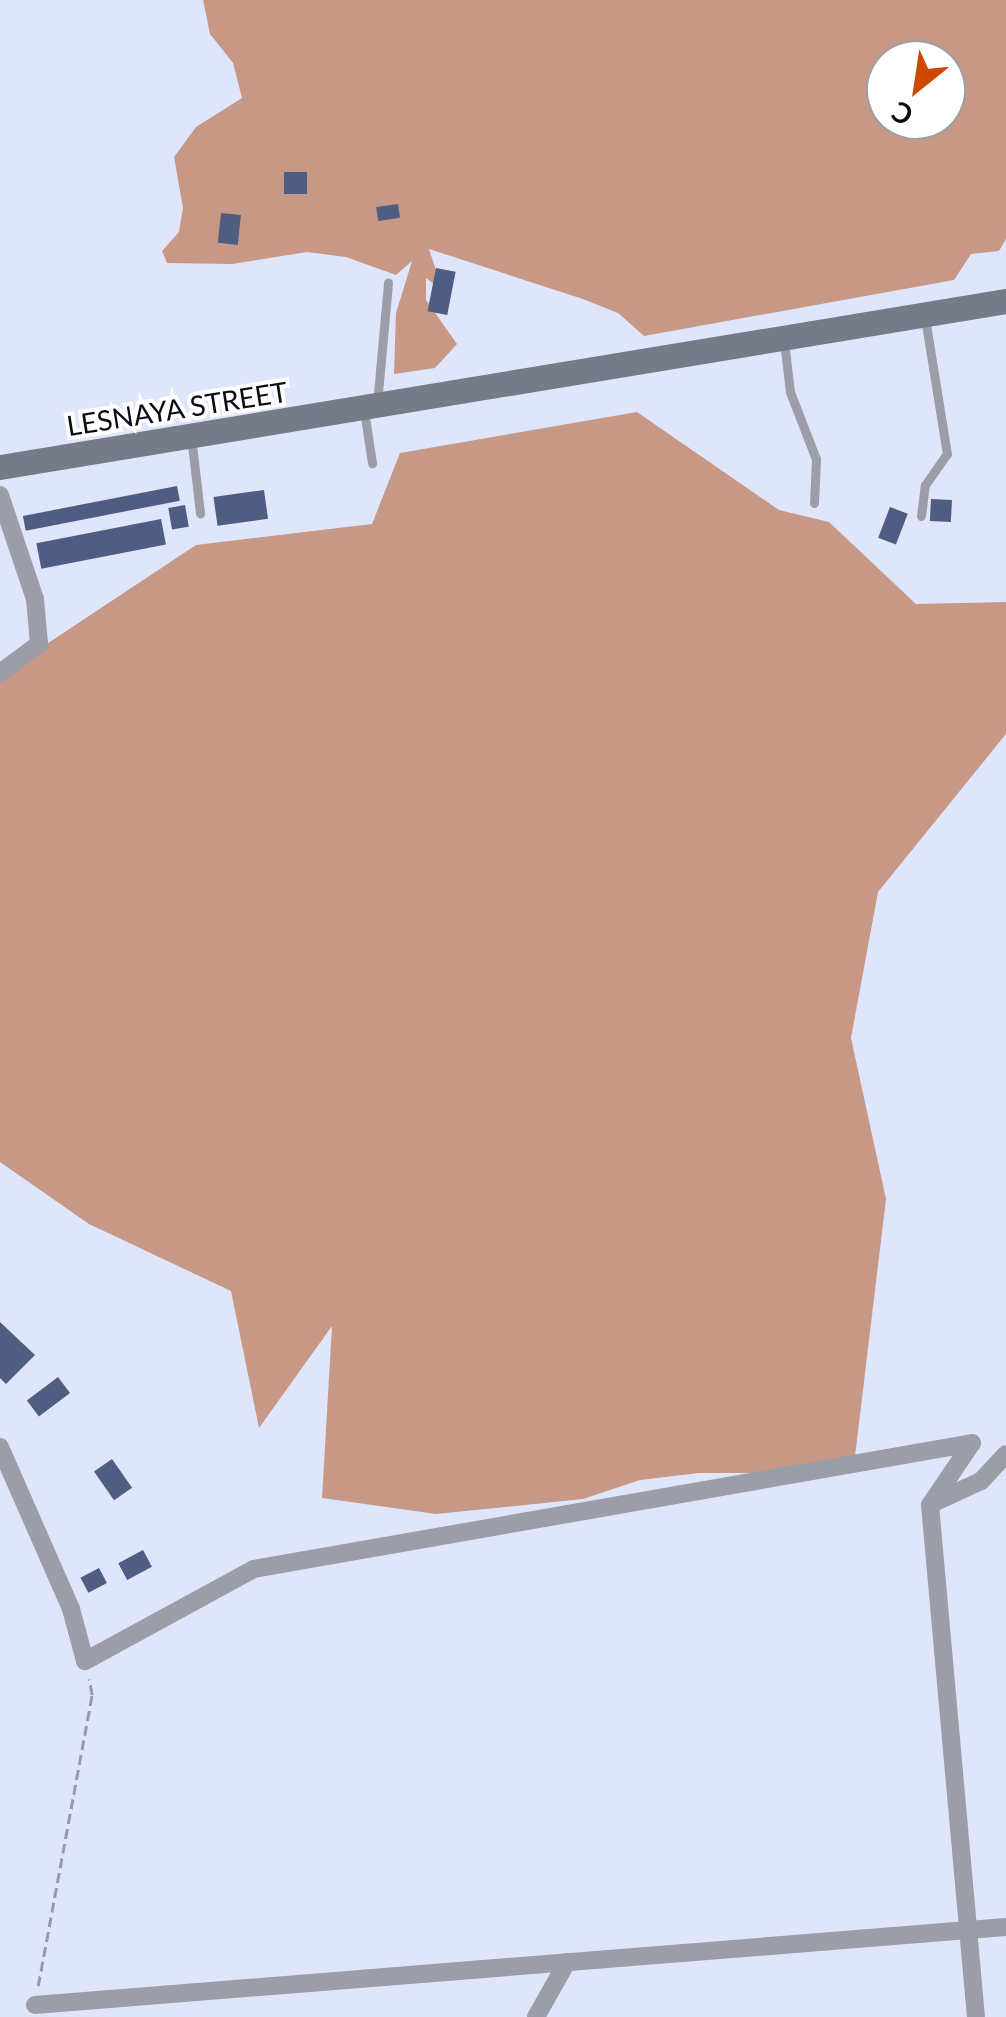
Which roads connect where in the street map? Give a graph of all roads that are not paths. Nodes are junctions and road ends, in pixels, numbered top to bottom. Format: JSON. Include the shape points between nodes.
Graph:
{"nodes":[{"id":1,"x":388,"y":282,"type":"dead end"},
{"id":2,"x":1006,"y":301,"type":"edge"},
{"id":3,"x":925,"y":315,"type":"junction"},
{"id":4,"x":784,"y":338,"type":"junction"},
{"id":5,"x":370,"y":406,"type":"junction"},
{"id":6,"x":191,"y":436,"type":"junction"},
{"id":7,"x":372,"y":462,"type":"dead end"},
{"id":8,"x":0,"y":467,"type":"edge"},
{"id":9,"x":0,"y":495,"type":"edge"},
{"id":10,"x":814,"y":502,"type":"dead end"},
{"id":11,"x":200,"y":513,"type":"dead end"},
{"id":12,"x":921,"y":516,"type":"dead end"},
{"id":13,"x":0,"y":673,"type":"edge"},
{"id":14,"x":0,"y":1447,"type":"edge"},
{"id":15,"x":1006,"y":1454,"type":"edge"},
{"id":16,"x":930,"y":1505,"type":"junction"},
{"id":17,"x":1006,"y":1927,"type":"edge"},
{"id":18,"x":968,"y":1930,"type":"junction"},
{"id":19,"x":567,"y":1962,"type":"junction"},
{"id":20,"x":35,"y":2005,"type":"road end"},
{"id":21,"x":536,"y":2017,"type":"edge"},
{"id":22,"x":976,"y":2017,"type":"edge"}],
"edges":[{"from":1,"to":5,"type":"lane"},
{"from":2,"to":3,"type":"street","name":"LESNAYA STREET"},
{"from":3,"to":4,"type":"street","name":"LESNAYA STREET"},
{"from":3,"to":12,"type":"lane","via":[[947,454],[925,485]]},
{"from":4,"to":5,"type":"street","name":"LESNAYA STREET"},
{"from":4,"to":10,"type":"lane","via":[[790,392],[816,458]]},
{"from":5,"to":6,"type":"street","name":"LESNAYA STREET"},
{"from":5,"to":7,"type":"lane"},
{"from":6,"to":8,"type":"street","name":"LESNAYA STREET"},
{"from":6,"to":11,"type":"lane"},
{"from":9,"to":13,"type":"street","via":[[35,599],[39,644]]},
{"from":14,"to":16,"type":"street","via":[[71,1610],[84,1661],[254,1569],[972,1444]]},
{"from":15,"to":16,"type":"street","via":[[981,1481]]},
{"from":16,"to":18,"type":"street"},
{"from":17,"to":18,"type":"street"},
{"from":18,"to":19,"type":"street"},
{"from":18,"to":22,"type":"street"},
{"from":19,"to":20,"type":"street"},
{"from":19,"to":21,"type":"street"}]}
